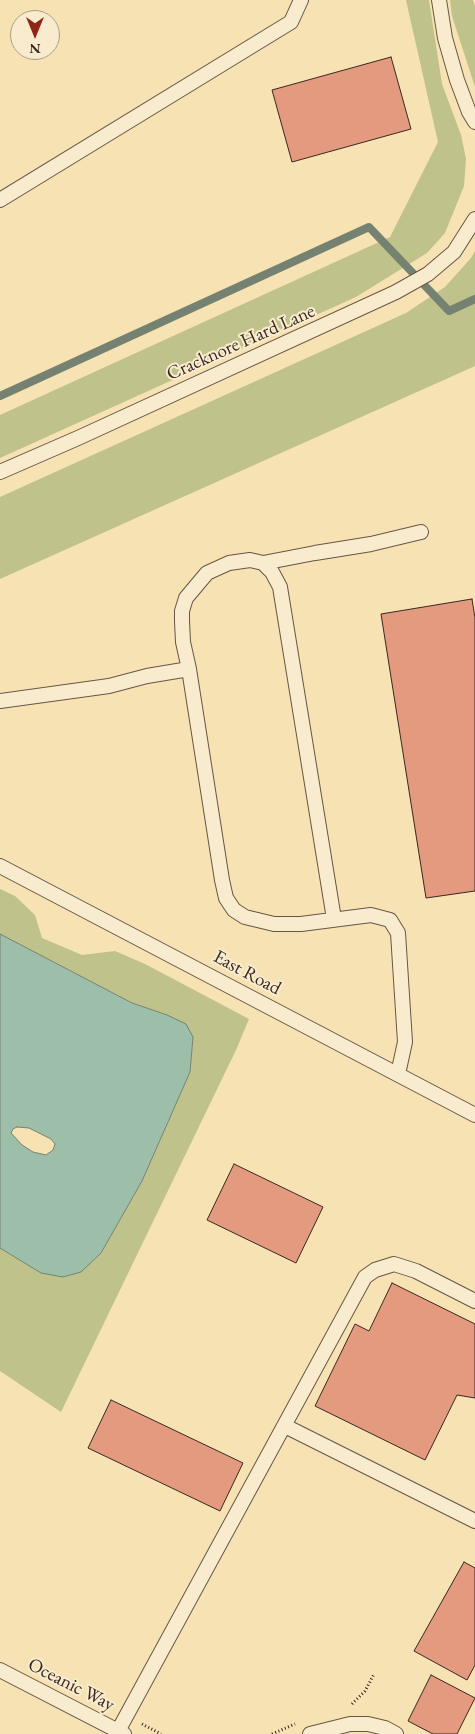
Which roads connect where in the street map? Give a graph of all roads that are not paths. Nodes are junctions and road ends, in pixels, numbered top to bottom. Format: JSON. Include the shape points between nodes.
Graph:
{"nodes":[{"id":1,"x":301,"y":0,"type":"edge"},
{"id":2,"x":439,"y":0,"type":"edge"},
{"id":3,"x":475,"y":122,"type":"edge"},
{"id":4,"x":0,"y":200,"type":"edge"},
{"id":5,"x":475,"y":219,"type":"edge"},
{"id":6,"x":0,"y":472,"type":"edge"},
{"id":7,"x":422,"y":532,"type":"dead end"},
{"id":8,"x":263,"y":563,"type":"junction"},
{"id":9,"x":189,"y":669,"type":"junction"},
{"id":10,"x":0,"y":701,"type":"edge"},
{"id":11,"x":0,"y":866,"type":"edge"},
{"id":12,"x":334,"y":920,"type":"junction"},
{"id":13,"x":398,"y":1074,"type":"junction"},
{"id":14,"x":475,"y":1114,"type":"edge"},
{"id":15,"x":475,"y":1301,"type":"edge"},
{"id":16,"x":285,"y":1426,"type":"junction"},
{"id":17,"x":475,"y":1521,"type":"edge"},
{"id":18,"x":0,"y":1670,"type":"edge"},
{"id":19,"x":121,"y":1732,"type":"edge"},
{"id":20,"x":310,"y":1734,"type":"edge"},
{"id":21,"x":396,"y":1734,"type":"edge"}],
"edges":[{"from":1,"to":4,"type":"lane","via":[[291,22]]},
{"from":2,"to":3,"type":"lane","via":[[445,38],[460,88]]},
{"from":5,"to":6,"type":"lane","name":"Cracknore Hard Lane","via":[[454,252],[428,274],[396,292]]},
{"from":7,"to":8,"type":"lane"},
{"from":8,"to":9,"type":"lane","via":[[250,560],[229,563],[207,573],[186,598],[182,621]]},
{"from":8,"to":12,"type":"lane","via":[[280,587]]},
{"from":9,"to":10,"type":"lane","via":[[109,686]]},
{"from":9,"to":12,"type":"lane","via":[[226,898],[234,910],[245,917],[274,924]]},
{"from":11,"to":13,"type":"lane","name":"East Road"},
{"from":12,"to":13,"type":"lane","via":[[371,915],[390,920],[398,933],[405,1042]]},
{"from":13,"to":14,"type":"lane","name":"East Road"},
{"from":15,"to":16,"type":"lane","via":[[416,1270],[394,1264],[365,1277]]},
{"from":16,"to":17,"type":"lane"},
{"from":16,"to":19,"type":"lane"},
{"from":18,"to":19,"type":"lane","name":"Oceanic Way"},
{"from":20,"to":21,"type":"lane","via":[[350,1724],[368,1724]]}]}
